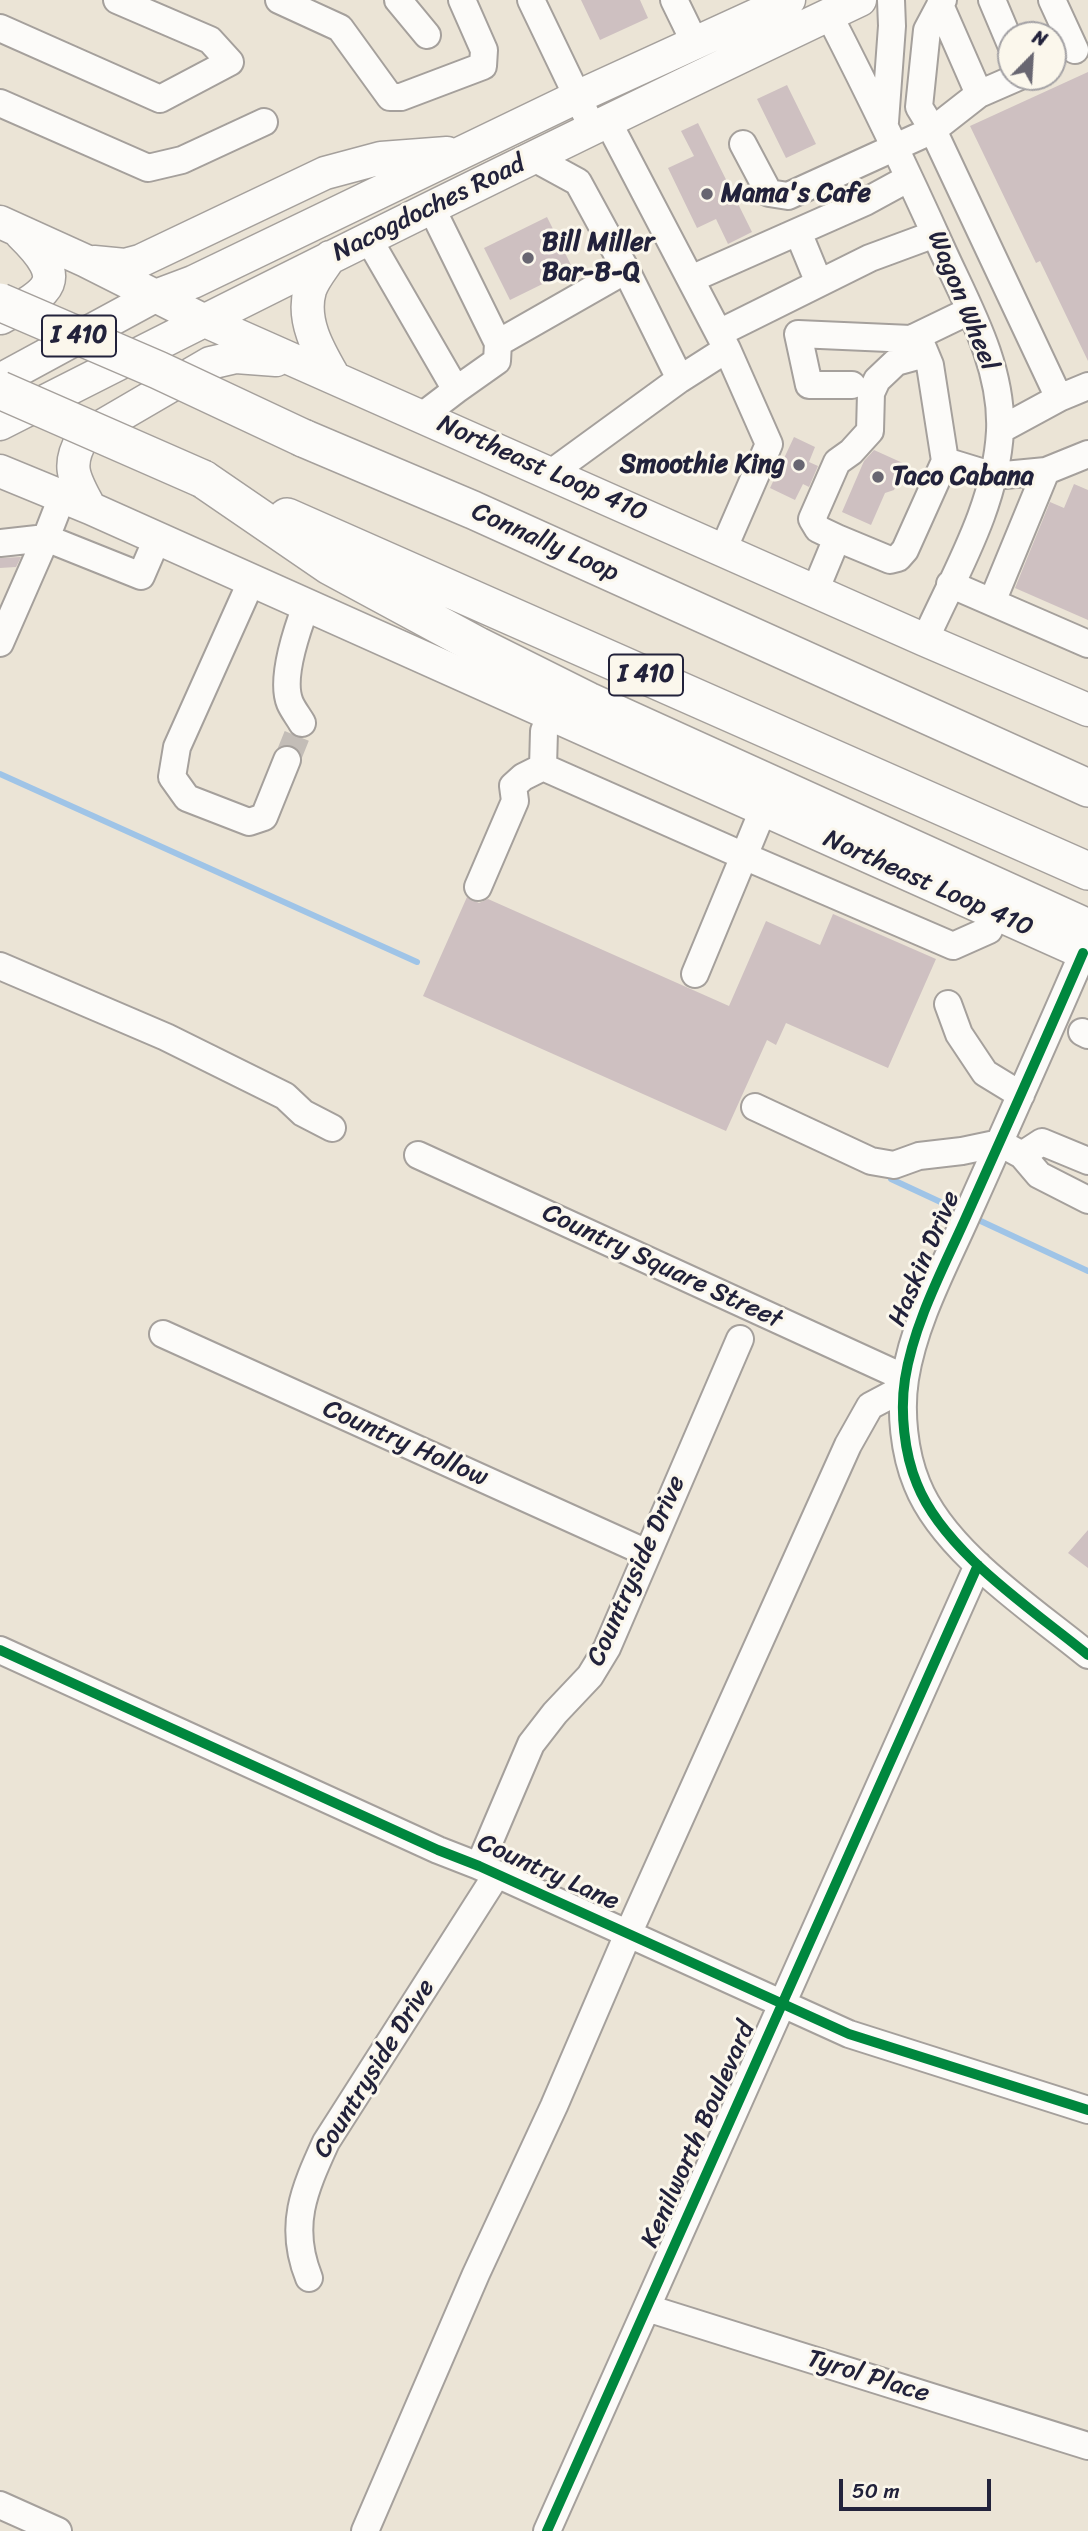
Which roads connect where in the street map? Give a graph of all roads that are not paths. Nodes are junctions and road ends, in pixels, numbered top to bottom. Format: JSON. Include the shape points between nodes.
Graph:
{"nodes":[{"id":1,"x":117,"y":0,"type":"edge"},
{"id":2,"x":279,"y":0,"type":"edge"},
{"id":3,"x":398,"y":0,"type":"edge"},
{"id":4,"x":462,"y":0,"type":"edge"},
{"id":5,"x":531,"y":0,"type":"edge"},
{"id":6,"x":674,"y":0,"type":"edge"},
{"id":7,"x":789,"y":0,"type":"edge"},
{"id":8,"x":860,"y":0,"type":"edge"},
{"id":9,"x":891,"y":0,"type":"edge"},
{"id":10,"x":992,"y":0,"type":"edge"},
{"id":11,"x":1052,"y":0,"type":"edge"},
{"id":12,"x":941,"y":2,"type":"edge"},
{"id":13,"x":749,"y":7,"type":"edge"},
{"id":14,"x":829,"y":15,"type":"junction"},
{"id":15,"x":1001,"y":21,"type":"edge"},
{"id":16,"x":0,"y":27,"type":"edge"},
{"id":17,"x":427,"y":35,"type":"dead end"},
{"id":18,"x":695,"y":43,"type":"junction"},
{"id":19,"x":1072,"y":51,"type":"edge"},
{"id":20,"x":997,"y":86,"type":"edge"},
{"id":21,"x":979,"y":94,"type":"junction"},
{"id":22,"x":577,"y":97,"type":"junction"},
{"id":23,"x":0,"y":103,"type":"edge"},
{"id":24,"x":264,"y":122,"type":"dead end"},
{"id":25,"x":600,"y":124,"type":"junction"},
{"id":26,"x":933,"y":130,"type":"junction"},
{"id":27,"x":890,"y":135,"type":"junction"},
{"id":28,"x":743,"y":144,"type":"dead end"},
{"id":29,"x":465,"y":152,"type":"junction"},
{"id":30,"x":534,"y":158,"type":"junction"},
{"id":31,"x":909,"y":178,"type":"junction"},
{"id":32,"x":431,"y":207,"type":"junction"},
{"id":33,"x":9,"y":226,"type":"edge"},
{"id":34,"x":797,"y":232,"type":"junction"},
{"id":35,"x":935,"y":234,"type":"junction"},
{"id":36,"x":368,"y":238,"type":"junction"},
{"id":37,"x":330,"y":257,"type":"junction"},
{"id":38,"x":86,"y":261,"type":"junction"},
{"id":39,"x":626,"y":270,"type":"junction"},
{"id":40,"x":691,"y":279,"type":"junction"},
{"id":41,"x":0,"y":281,"type":"edge"},
{"id":42,"x":819,"y":283,"type":"junction"},
{"id":43,"x":153,"y":297,"type":"junction"},
{"id":44,"x":0,"y":302,"type":"edge"},
{"id":45,"x":969,"y":311,"type":"junction"},
{"id":46,"x":0,"y":319,"type":"edge"},
{"id":47,"x":203,"y":320,"type":"junction"},
{"id":48,"x":723,"y":341,"type":"junction"},
{"id":49,"x":498,"y":343,"type":"junction"},
{"id":50,"x":921,"y":345,"type":"junction"},
{"id":51,"x":298,"y":362,"type":"junction"},
{"id":52,"x":158,"y":370,"type":"junction"},
{"id":53,"x":334,"y":377,"type":"junction"},
{"id":54,"x":680,"y":379,"type":"junction"},
{"id":55,"x":0,"y":380,"type":"edge"},
{"id":56,"x":852,"y":385,"type":"dead end"},
{"id":57,"x":1088,"y":386,"type":"edge"},
{"id":58,"x":0,"y":390,"type":"edge"},
{"id":59,"x":456,"y":390,"type":"junction"},
{"id":60,"x":1059,"y":398,"type":"junction"},
{"id":61,"x":422,"y":416,"type":"junction"},
{"id":62,"x":0,"y":424,"type":"edge"},
{"id":63,"x":1000,"y":430,"type":"junction"},
{"id":64,"x":1088,"y":454,"type":"edge"},
{"id":65,"x":945,"y":461,"type":"junction"},
{"id":66,"x":0,"y":471,"type":"edge"},
{"id":67,"x":1046,"y":471,"type":"junction"},
{"id":68,"x":551,"y":473,"type":"junction"},
{"id":69,"x":994,"y":476,"type":"junction"},
{"id":70,"x":203,"y":480,"type":"junction"},
{"id":71,"x":76,"y":503,"type":"junction"},
{"id":72,"x":46,"y":538,"type":"junction"},
{"id":73,"x":837,"y":538,"type":"junction"},
{"id":74,"x":157,"y":539,"type":"junction"},
{"id":75,"x":0,"y":543,"type":"edge"},
{"id":76,"x":723,"y":550,"type":"junction"},
{"id":77,"x":27,"y":582,"type":"junction"},
{"id":78,"x":251,"y":582,"type":"junction"},
{"id":79,"x":0,"y":584,"type":"edge"},
{"id":80,"x":950,"y":584,"type":"junction"},
{"id":81,"x":815,"y":591,"type":"junction"},
{"id":82,"x":992,"y":602,"type":"junction"},
{"id":83,"x":306,"y":606,"type":"junction"},
{"id":84,"x":925,"y":640,"type":"junction"},
{"id":85,"x":0,"y":643,"type":"edge"},
{"id":86,"x":1088,"y":644,"type":"edge"},
{"id":87,"x":1088,"y":709,"type":"edge"},
{"id":88,"x":550,"y":716,"type":"junction"},
{"id":89,"x":302,"y":723,"type":"tunnel mouth"},
{"id":90,"x":287,"y":760,"type":"tunnel mouth"},
{"id":91,"x":543,"y":767,"type":"junction"},
{"id":92,"x":1088,"y":788,"type":"edge"},
{"id":93,"x":763,"y":810,"type":"junction"},
{"id":94,"x":744,"y":856,"type":"junction"},
{"id":95,"x":1088,"y":871,"type":"edge"},
{"id":96,"x":478,"y":887,"type":"dead end"},
{"id":97,"x":996,"y":914,"type":"junction"},
{"id":98,"x":1086,"y":945,"type":"edge"},
{"id":99,"x":0,"y":965,"type":"edge"},
{"id":100,"x":695,"y":974,"type":"dead end"},
{"id":101,"x":948,"y":1004,"type":"dead end"},
{"id":102,"x":1021,"y":1095,"type":"junction"},
{"id":103,"x":755,"y":1107,"type":"dead end"},
{"id":104,"x":332,"y":1128,"type":"dead end"},
{"id":105,"x":1011,"y":1149,"type":"junction"},
{"id":106,"x":418,"y":1155,"type":"dead end"},
{"id":107,"x":1088,"y":1161,"type":"edge"},
{"id":108,"x":1088,"y":1200,"type":"edge"},
{"id":109,"x":163,"y":1334,"type":"dead end"},
{"id":110,"x":740,"y":1339,"type":"dead end"},
{"id":111,"x":905,"y":1383,"type":"junction"},
{"id":112,"x":648,"y":1553,"type":"junction"},
{"id":113,"x":978,"y":1565,"type":"junction"},
{"id":114,"x":0,"y":1650,"type":"edge"},
{"id":115,"x":1088,"y":1655,"type":"edge"},
{"id":116,"x":488,"y":1870,"type":"junction"},
{"id":117,"x":628,"y":1934,"type":"junction"},
{"id":118,"x":783,"y":2004,"type":"junction"},
{"id":119,"x":1088,"y":2110,"type":"edge"},
{"id":120,"x":309,"y":2277,"type":"dead end"},
{"id":121,"x":647,"y":2308,"type":"junction"},
{"id":122,"x":1088,"y":2446,"type":"edge"},
{"id":123,"x":0,"y":2505,"type":"edge"},
{"id":124,"x":58,"y":2531,"type":"edge"},
{"id":125,"x":365,"y":2531,"type":"edge"},
{"id":126,"x":547,"y":2531,"type":"edge"}],
"edges":[{"from":1,"to":16,"type":"street","via":[[210,40],[230,62],[160,99]]},
{"from":2,"to":4,"type":"street","via":[[340,27],[390,97],[401,97],[483,66],[484,50]]},
{"from":3,"to":17,"type":"street"},
{"from":5,"to":22,"type":"street"},
{"from":6,"to":18,"type":"street"},
{"from":7,"to":13,"type":"main road","name":"Nacogdoches Road"},
{"from":8,"to":14,"type":"main road","name":"Nacogdoches Road"},
{"from":9,"to":27,"type":"street","name":"Wagon Wheel"},
{"from":10,"to":15,"type":"street"},
{"from":11,"to":19,"type":"street"},
{"from":12,"to":21,"type":"street"},
{"from":12,"to":26,"type":"street","via":[[927,30],[919,107]]},
{"from":13,"to":18,"type":"main road","name":"Nacogdoches Road"},
{"from":14,"to":25,"type":"main road","name":"Nacogdoches Road"},
{"from":14,"to":27,"type":"street","name":"Wagon Wheel"},
{"from":18,"to":22,"type":"main road","name":"Nacogdoches Road"},
{"from":20,"to":21,"type":"street"},
{"from":21,"to":26,"type":"street"},
{"from":22,"to":25,"type":"street"},
{"from":22,"to":29,"type":"main road","name":"Nacogdoches Road"},
{"from":23,"to":24,"type":"street","via":[[148,168],[182,160]]},
{"from":25,"to":30,"type":"main road","name":"Nacogdoches Road"},
{"from":25,"to":40,"type":"street"},
{"from":26,"to":27,"type":"street"},
{"from":26,"to":60,"type":"street"},
{"from":27,"to":28,"type":"street","via":[[788,197],[769,193]]},
{"from":27,"to":31,"type":"street","name":"Wagon Wheel"},
{"from":29,"to":38,"type":"main road","via":[[381,158],[325,173],[140,261],[125,265]]},
{"from":29,"to":43,"type":"main road","name":"Nacogdoches Road"},
{"from":30,"to":32,"type":"main road","name":"Nacogdoches Road"},
{"from":30,"to":39,"type":"street","via":[[578,182]]},
{"from":31,"to":34,"type":"street"},
{"from":31,"to":35,"type":"street","name":"Wagon Wheel"},
{"from":32,"to":36,"type":"main road","name":"Nacogdoches Road"},
{"from":32,"to":49,"type":"street"},
{"from":33,"to":38,"type":"main road","name":"Northeast Loop 410"},
{"from":33,"to":46,"type":"main road","via":[[40,252],[49,276],[38,298]]},
{"from":34,"to":40,"type":"street"},
{"from":34,"to":42,"type":"street"},
{"from":35,"to":42,"type":"street"},
{"from":35,"to":45,"type":"street","name":"Wagon Wheel"},
{"from":36,"to":37,"type":"main road","name":"Nacogdoches Road"},
{"from":36,"to":59,"type":"street"},
{"from":37,"to":47,"type":"main road","name":"Nacogdoches Road"},
{"from":37,"to":53,"type":"main road","via":[[310,288],[307,309],[311,331]]},
{"from":38,"to":43,"type":"main road","name":"Northeast Loop 410"},
{"from":39,"to":49,"type":"street"},
{"from":39,"to":54,"type":"street"},
{"from":40,"to":48,"type":"street"},
{"from":41,"to":52,"type":"highway","bridge":true},
{"from":42,"to":48,"type":"street"},
{"from":43,"to":47,"type":"main road","name":"Northeast Loop 410"},
{"from":43,"to":55,"type":"main road","name":"Nacogdoches Road"},
{"from":44,"to":52,"type":"highway","name":"Connally Loop","number":"I 410","bridge":true},
{"from":45,"to":50,"type":"street"},
{"from":45,"to":63,"type":"street","name":"Wagon Wheel","via":[[995,381]]},
{"from":47,"to":51,"type":"main road","name":"Northeast Loop 410"},
{"from":47,"to":62,"type":"main road","name":"Nacogdoches Road"},
{"from":48,"to":54,"type":"street"},
{"from":48,"to":76,"type":"street","via":[[769,443]]},
{"from":49,"to":59,"type":"street","via":[[497,361]]},
{"from":50,"to":56,"type":"street","via":[[911,339],[798,334],[809,385]]},
{"from":50,"to":65,"type":"street","via":[[930,365]]},
{"from":50,"to":73,"type":"street","via":[[877,380],[871,393],[870,430],[837,462],[812,519],[818,529]]},
{"from":51,"to":53,"type":"main road","name":"Northeast Loop 410"},
{"from":51,"to":71,"type":"main road","via":[[236,358],[210,363],[83,437],[72,455]]},
{"from":52,"to":92,"type":"highway","name":"Connally Loop","number":"I 410","bridge":true},
{"from":53,"to":61,"type":"main road","name":"Northeast Loop 410"},
{"from":54,"to":68,"type":"street"},
{"from":57,"to":60,"type":"street"},
{"from":58,"to":70,"type":"highway","number":"I 410","bridge":true},
{"from":59,"to":61,"type":"street"},
{"from":60,"to":63,"type":"street"},
{"from":61,"to":68,"type":"main road","name":"Northeast Loop 410"},
{"from":63,"to":69,"type":"street","name":"Wagon Wheel"},
{"from":64,"to":67,"type":"street"},
{"from":65,"to":69,"type":"street"},
{"from":65,"to":73,"type":"street","via":[[898,558],[890,560]]},
{"from":66,"to":71,"type":"main road","name":"Northeast Loop 410"},
{"from":67,"to":69,"type":"street"},
{"from":67,"to":82,"type":"street"},
{"from":68,"to":76,"type":"main road","name":"Northeast Loop 410"},
{"from":69,"to":80,"type":"street","name":"Wagon Wheel","via":[[988,501]]},
{"from":70,"to":95,"type":"highway","number":"I 410"},
{"from":70,"to":98,"type":"highway","via":[[330,566],[478,646]]},
{"from":71,"to":72,"type":"street"},
{"from":71,"to":74,"type":"main road","name":"Northeast Loop 410"},
{"from":72,"to":74,"type":"street","via":[[141,576]]},
{"from":72,"to":75,"type":"street"},
{"from":72,"to":77,"type":"street"},
{"from":73,"to":81,"type":"street"},
{"from":74,"to":78,"type":"main road","name":"Northeast Loop 410"},
{"from":76,"to":81,"type":"main road","name":"Northeast Loop 410"},
{"from":77,"to":79,"type":"street"},
{"from":77,"to":85,"type":"street"},
{"from":78,"to":83,"type":"main road","name":"Northeast Loop 410"},
{"from":78,"to":90,"type":"street","via":[[177,747],[172,777],[187,798],[250,822],[264,817]]},
{"from":80,"to":82,"type":"street"},
{"from":80,"to":84,"type":"street","name":"Wagon Wheel"},
{"from":81,"to":84,"type":"main road","name":"Northeast Loop 410"},
{"from":82,"to":86,"type":"street"},
{"from":83,"to":88,"type":"main road","name":"Northeast Loop 410"},
{"from":83,"to":89,"type":"street","via":[[287,679],[290,702]]},
{"from":84,"to":87,"type":"main road","name":"Northeast Loop 410"},
{"from":88,"to":91,"type":"street","via":[[544,732]]},
{"from":88,"to":93,"type":"main road","name":"Northeast Loop 410"},
{"from":91,"to":94,"type":"street"},
{"from":91,"to":96,"type":"street","via":[[513,786],[515,802]]},
{"from":93,"to":94,"type":"street"},
{"from":93,"to":97,"type":"main road","name":"Northeast Loop 410"},
{"from":94,"to":97,"type":"street","via":[[954,946],[989,930]]},
{"from":94,"to":100,"type":"street"},
{"from":97,"to":98,"type":"main road","name":"Northeast Loop 410"},
{"from":98,"to":102,"type":"street","name":"Haskin Drive"},
{"from":99,"to":104,"type":"street","via":[[166,1037],[285,1096],[303,1114]]},
{"from":101,"to":102,"type":"street","via":[[959,1034],[985,1073]]},
{"from":102,"to":105,"type":"street","name":"Haskin Drive"},
{"from":103,"to":105,"type":"street","via":[[882,1163]]},
{"from":105,"to":107,"type":"street","via":[[1042,1142]]},
{"from":105,"to":108,"type":"street","via":[[1039,1175]]},
{"from":105,"to":111,"type":"street","name":"Haskin Drive","via":[[978,1191],[914,1340]]},
{"from":106,"to":111,"type":"street","name":"Country Square Street"},
{"from":109,"to":112,"type":"street","name":"Country Hollow"},
{"from":110,"to":112,"type":"street","name":"Countryside Drive"},
{"from":111,"to":113,"type":"street","name":"Haskin Drive","via":[[904,1428],[916,1482],[940,1524]]},
{"from":111,"to":117,"type":"street","via":[[870,1406],[848,1445]]},
{"from":112,"to":116,"type":"street","name":"Countryside Drive","via":[[590,1676],[531,1744]]},
{"from":113,"to":115,"type":"street","name":"Haskin Drive"},
{"from":113,"to":118,"type":"street","name":"Kenilworth Boulevard"},
{"from":114,"to":116,"type":"street","name":"Country Lane"},
{"from":116,"to":117,"type":"street","name":"Country Lane"},
{"from":116,"to":120,"type":"street","name":"Countryside Drive","via":[[326,2142],[308,2181],[299,2234],[300,2255]]},
{"from":117,"to":118,"type":"street","name":"Country Lane"},
{"from":117,"to":125,"type":"street"},
{"from":118,"to":119,"type":"street","name":"Country Lane","via":[[849,2034]]},
{"from":118,"to":121,"type":"street","name":"Kenilworth Boulevard"},
{"from":121,"to":122,"type":"street","name":"Tyrol Place"},
{"from":121,"to":126,"type":"street","name":"Kenilworth Boulevard"},
{"from":123,"to":124,"type":"street"}]}
